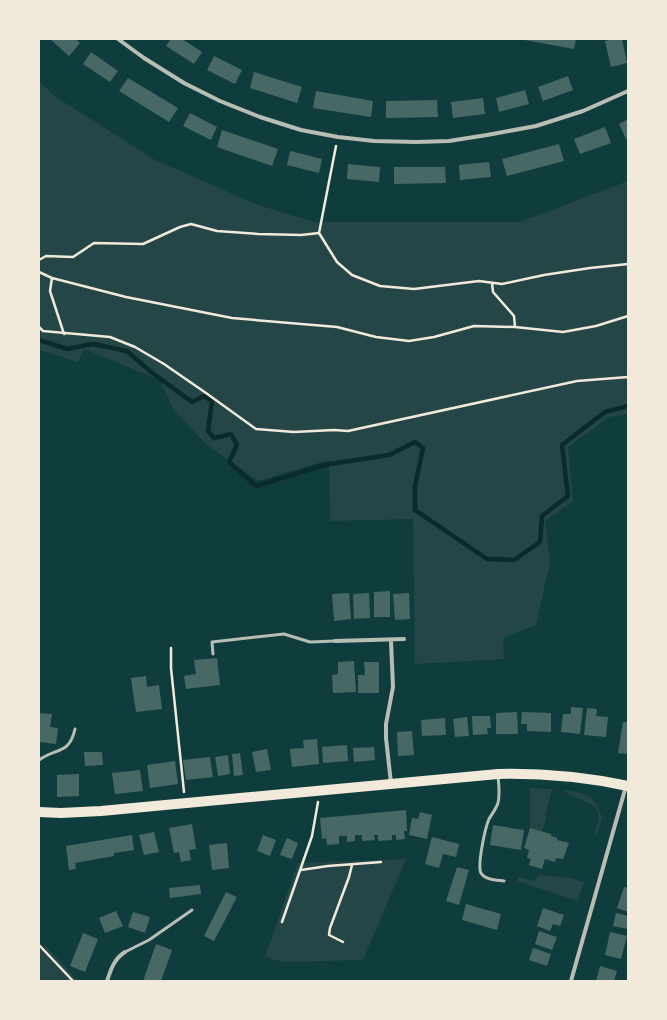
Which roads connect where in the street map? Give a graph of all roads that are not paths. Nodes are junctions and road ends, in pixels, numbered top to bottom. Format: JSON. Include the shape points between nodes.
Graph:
{"nodes":[{"id":1,"x":118,"y":39,"type":"edge"},
{"id":2,"x":628,"y":91,"type":"edge"},
{"id":3,"x":404,"y":639,"type":"dead end"},
{"id":4,"x":335,"y":641,"type":"joint"},
{"id":5,"x":391,"y":641,"type":"junction"},
{"id":6,"x":213,"y":654,"type":"dead end"},
{"id":7,"x":75,"y":730,"type":"dead end"},
{"id":8,"x":39,"y":760,"type":"edge"},
{"id":9,"x":498,"y":774,"type":"junction"},
{"id":10,"x":391,"y":783,"type":"junction"},
{"id":11,"x":627,"y":786,"type":"edge"},
{"id":12,"x":39,"y":812,"type":"edge"},
{"id":13,"x":504,"y":881,"type":"dead end"},
{"id":14,"x":192,"y":910,"type":"dead end"},
{"id":15,"x":125,"y":952,"type":"joint"},
{"id":16,"x":107,"y":981,"type":"edge"},
{"id":17,"x":571,"y":981,"type":"edge"}],
"edges":[{"from":1,"to":2,"type":"street","via":[[184,83],[220,101],[301,130],[338,138],[422,142],[487,135],[536,126],[583,111]]},
{"from":3,"to":5,"type":"street"},
{"from":4,"to":5,"type":"street"},
{"from":4,"to":6,"type":"lane","via":[[310,642],[284,634],[212,642]]},
{"from":5,"to":10,"type":"street","via":[[393,687],[386,738]]},
{"from":7,"to":8,"type":"lane","via":[[70,743]]},
{"from":9,"to":10,"type":"main road"},
{"from":9,"to":11,"type":"main road","via":[[570,776]]},
{"from":9,"to":13,"type":"lane","via":[[498,802],[484,834],[480,868],[487,878]]},
{"from":10,"to":12,"type":"main road","via":[[77,812]]},
{"from":11,"to":17,"type":"street"},
{"from":14,"to":15,"type":"lane","via":[[149,940]]},
{"from":15,"to":16,"type":"street","via":[[113,965]]}]}
